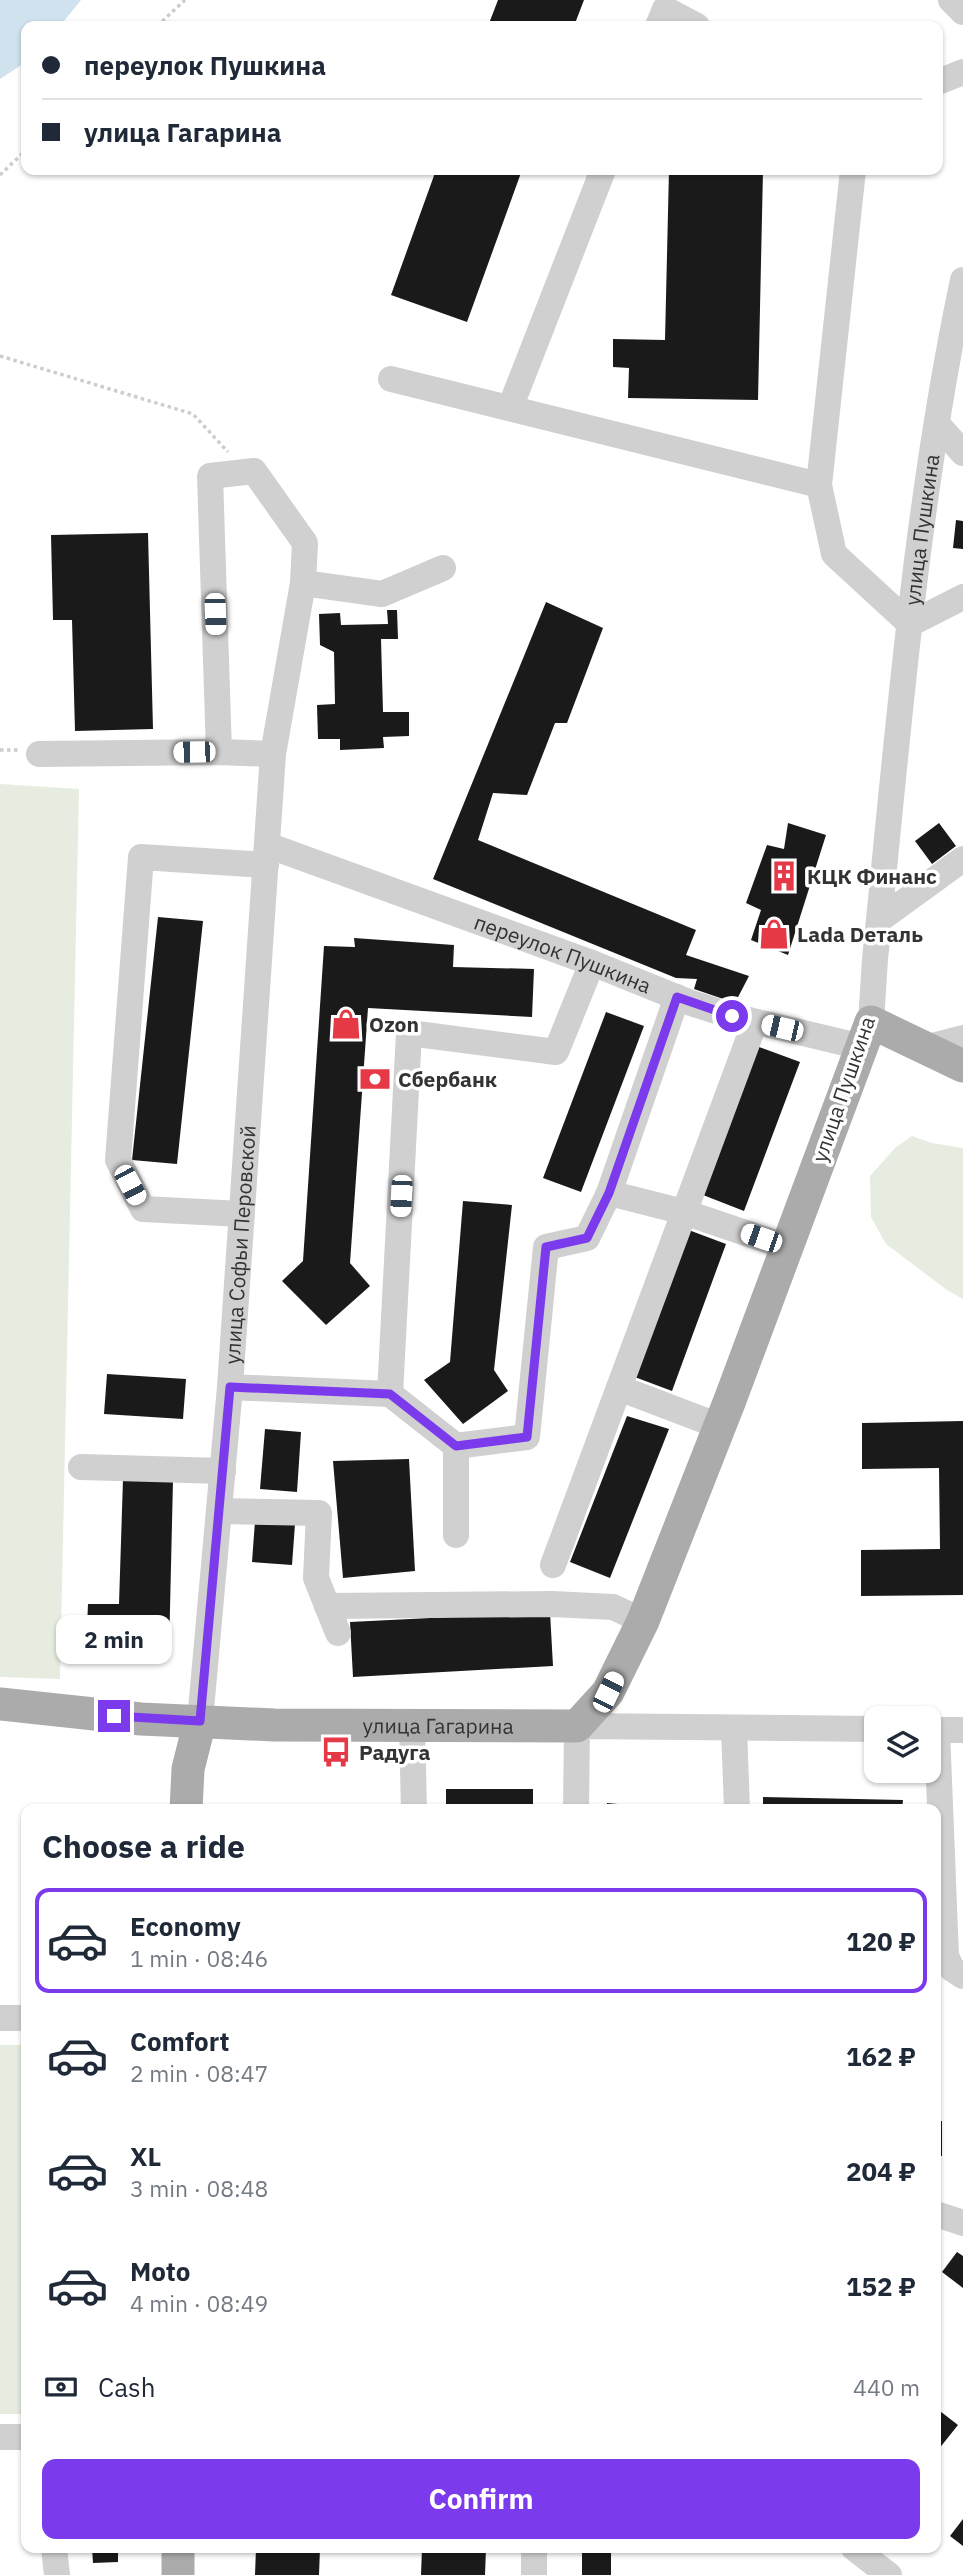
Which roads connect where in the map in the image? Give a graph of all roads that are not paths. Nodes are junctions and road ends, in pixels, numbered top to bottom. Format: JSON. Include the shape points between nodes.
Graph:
{"nodes":[{"id":1,"x":951,"y":0,"type":"edge"},
{"id":2,"x":963,"y":12,"type":"edge"},
{"id":3,"x":660,"y":21,"type":"edge"},
{"id":4,"x":688,"y":21,"type":"edge"},
{"id":5,"x":963,"y":72,"type":"edge"},
{"id":6,"x":943,"y":80,"type":"edge"},
{"id":7,"x":601,"y":175,"type":"edge"},
{"id":8,"x":852,"y":175,"type":"edge"},
{"id":9,"x":963,"y":281,"type":"edge"},
{"id":10,"x":391,"y":379,"type":"dead end"},
{"id":11,"x":510,"y":408,"type":"junction"},
{"id":12,"x":938,"y":425,"type":"junction"},
{"id":13,"x":963,"y":453,"type":"edge"},
{"id":14,"x":819,"y":485,"type":"junction"},
{"id":15,"x":443,"y":568,"type":"dead end"},
{"id":16,"x":303,"y":583,"type":"junction"},
{"id":17,"x":963,"y":597,"type":"edge"},
{"id":18,"x":910,"y":624,"type":"junction"},
{"id":19,"x":219,"y":752,"type":"junction"},
{"id":20,"x":39,"y":754,"type":"dead end"},
{"id":21,"x":273,"y":754,"type":"junction"},
{"id":22,"x":266,"y":855,"type":"junction"},
{"id":23,"x":963,"y":859,"type":"edge"},
{"id":24,"x":879,"y":920,"type":"junction"},
{"id":25,"x":592,"y":963,"type":"junction"},
{"id":26,"x":677,"y":997,"type":"junction"},
{"id":27,"x":755,"y":1022,"type":"junction"},
{"id":28,"x":866,"y":1034,"type":"junction"},
{"id":29,"x":963,"y":1038,"type":"edge"},
{"id":30,"x":925,"y":1048,"type":"junction"},
{"id":31,"x":963,"y":1066,"type":"edge"},
{"id":32,"x":609,"y":1193,"type":"junction"},
{"id":33,"x":684,"y":1212,"type":"junction"},
{"id":34,"x":242,"y":1214,"type":"junction"},
{"id":35,"x":787,"y":1247,"type":"junction"},
{"id":36,"x":230,"y":1387,"type":"junction"},
{"id":37,"x":619,"y":1388,"type":"junction"},
{"id":38,"x":390,"y":1394,"type":"junction"},
{"id":39,"x":719,"y":1426,"type":"junction"},
{"id":40,"x":456,"y":1446,"type":"junction"},
{"id":41,"x":81,"y":1466,"type":"dead end"},
{"id":42,"x":223,"y":1471,"type":"junction"},
{"id":43,"x":219,"y":1511,"type":"junction"},
{"id":44,"x":456,"y":1535,"type":"dead end"},
{"id":45,"x":553,"y":1565,"type":"dead end"},
{"id":46,"x":327,"y":1606,"type":"junction"},
{"id":47,"x":643,"y":1621,"type":"junction"},
{"id":48,"x":338,"y":1633,"type":"dead end"},
{"id":49,"x":0,"y":1704,"type":"edge"},
{"id":50,"x":200,"y":1721,"type":"junction"},
{"id":51,"x":412,"y":1726,"type":"junction"},
{"id":52,"x":576,"y":1726,"type":"junction"},
{"id":53,"x":734,"y":1728,"type":"junction"},
{"id":54,"x":864,"y":1729,"type":"edge"},
{"id":55,"x":941,"y":1730,"type":"edge"},
{"id":56,"x":963,"y":1730,"type":"edge"},
{"id":57,"x":936,"y":1783,"type":"edge"},
{"id":58,"x":186,"y":1804,"type":"edge"},
{"id":59,"x":414,"y":1804,"type":"edge"},
{"id":60,"x":576,"y":1804,"type":"edge"},
{"id":61,"x":737,"y":1804,"type":"edge"},
{"id":62,"x":937,"y":1804,"type":"edge"},
{"id":63,"x":941,"y":1869,"type":"edge"},
{"id":64,"x":963,"y":1976,"type":"edge"},
{"id":65,"x":0,"y":2018,"type":"edge"},
{"id":66,"x":21,"y":2018,"type":"edge"},
{"id":67,"x":941,"y":2216,"type":"edge"},
{"id":68,"x":963,"y":2223,"type":"edge"},
{"id":69,"x":0,"y":2437,"type":"edge"},
{"id":70,"x":21,"y":2437,"type":"edge"},
{"id":71,"x":55,"y":2553,"type":"edge"},
{"id":72,"x":178,"y":2553,"type":"edge"},
{"id":73,"x":534,"y":2553,"type":"edge"},
{"id":74,"x":861,"y":2553,"type":"edge"},
{"id":75,"x":57,"y":2575,"type":"edge"},
{"id":76,"x":178,"y":2575,"type":"edge"},
{"id":77,"x":534,"y":2575,"type":"edge"},
{"id":78,"x":890,"y":2575,"type":"edge"}],
"edges":[{"from":1,"to":2,"type":"street"},
{"from":3,"to":4,"type":"street","via":[[665,9]]},
{"from":5,"to":6,"type":"street"},
{"from":7,"to":11,"type":"street"},
{"from":8,"to":14,"type":"street"},
{"from":9,"to":12,"type":"street","name":"улица Пушкина"},
{"from":10,"to":11,"type":"street"},
{"from":11,"to":14,"type":"street"},
{"from":12,"to":13,"type":"street"},
{"from":12,"to":18,"type":"street","name":"улица Пушкина"},
{"from":14,"to":18,"type":"street","via":[[834,554]]},
{"from":15,"to":16,"type":"street","via":[[382,594]]},
{"from":16,"to":19,"type":"street","name":"улица Софьи Перовской","via":[[305,543],[254,471],[210,476]]},
{"from":16,"to":21,"type":"street","name":"улица Софьи Перовской"},
{"from":17,"to":18,"type":"street"},
{"from":18,"to":24,"type":"street","name":"улица Пушкина"},
{"from":19,"to":20,"type":"street"},
{"from":19,"to":21,"type":"street"},
{"from":21,"to":22,"type":"street","name":"улица Софьи Перовской"},
{"from":22,"to":25,"type":"street","name":"переулок Пушкина"},
{"from":22,"to":34,"type":"street","name":"улица Софьи Перовской"},
{"from":22,"to":34,"type":"street","name":"переулок Пушкина","via":[[141,857],[118,1160],[143,1209]]},
{"from":23,"to":24,"type":"street"},
{"from":24,"to":28,"type":"street","name":"улица Пушкина"},
{"from":25,"to":26,"type":"street","name":"переулок Пушкина"},
{"from":25,"to":38,"type":"street","via":[[556,1052],[409,1033]]},
{"from":26,"to":27,"type":"street","name":"переулок Пушкина"},
{"from":26,"to":32,"type":"street"},
{"from":27,"to":28,"type":"street","name":"переулок Пушкина"},
{"from":27,"to":33,"type":"street"},
{"from":28,"to":30,"type":"main road"},
{"from":28,"to":35,"type":"main road","name":"улица Пушкина"},
{"from":29,"to":30,"type":"street"},
{"from":30,"to":31,"type":"main road"},
{"from":32,"to":33,"type":"street"},
{"from":32,"to":40,"type":"street","via":[[587,1238],[546,1247],[527,1437]]},
{"from":33,"to":35,"type":"street"},
{"from":33,"to":37,"type":"street"},
{"from":34,"to":36,"type":"street","name":"улица Софьи Перовской"},
{"from":35,"to":39,"type":"main road","name":"улица Пушкина"},
{"from":36,"to":38,"type":"street"},
{"from":36,"to":42,"type":"street","name":"улица Софьи Перовской"},
{"from":37,"to":39,"type":"street"},
{"from":37,"to":45,"type":"street"},
{"from":38,"to":40,"type":"street"},
{"from":39,"to":47,"type":"main road","name":"улица Пушкина"},
{"from":40,"to":44,"type":"street"},
{"from":41,"to":42,"type":"street"},
{"from":42,"to":43,"type":"street","name":"улица Софьи Перовской"},
{"from":43,"to":46,"type":"street","via":[[319,1513],[316,1578]]},
{"from":43,"to":50,"type":"street","name":"улица Софьи Перовской"},
{"from":46,"to":47,"type":"street","via":[[552,1604],[613,1607]]},
{"from":46,"to":48,"type":"street"},
{"from":47,"to":52,"type":"main road","name":"улица Пушкина","via":[[608,1692]]},
{"from":49,"to":50,"type":"main road","name":"улица Гагарина"},
{"from":50,"to":51,"type":"main road","name":"улица Гагарина"},
{"from":50,"to":58,"type":"main road","name":"улица Софьи Перовской","via":[[188,1769]]},
{"from":51,"to":52,"type":"main road","name":"улица Гагарина"},
{"from":51,"to":59,"type":"street"},
{"from":52,"to":53,"type":"street","name":"улица Гагарина"},
{"from":52,"to":60,"type":"street"},
{"from":53,"to":54,"type":"street","name":"улица Гагарина"},
{"from":53,"to":61,"type":"street"},
{"from":55,"to":56,"type":"street"},
{"from":57,"to":62,"type":"street"},
{"from":63,"to":64,"type":"street","via":[[946,1956],[952,1969]]},
{"from":65,"to":66,"type":"street"},
{"from":67,"to":68,"type":"street"},
{"from":69,"to":70,"type":"street"},
{"from":71,"to":75,"type":"street"},
{"from":72,"to":76,"type":"main road"},
{"from":73,"to":77,"type":"street"},
{"from":74,"to":78,"type":"street"}]}
